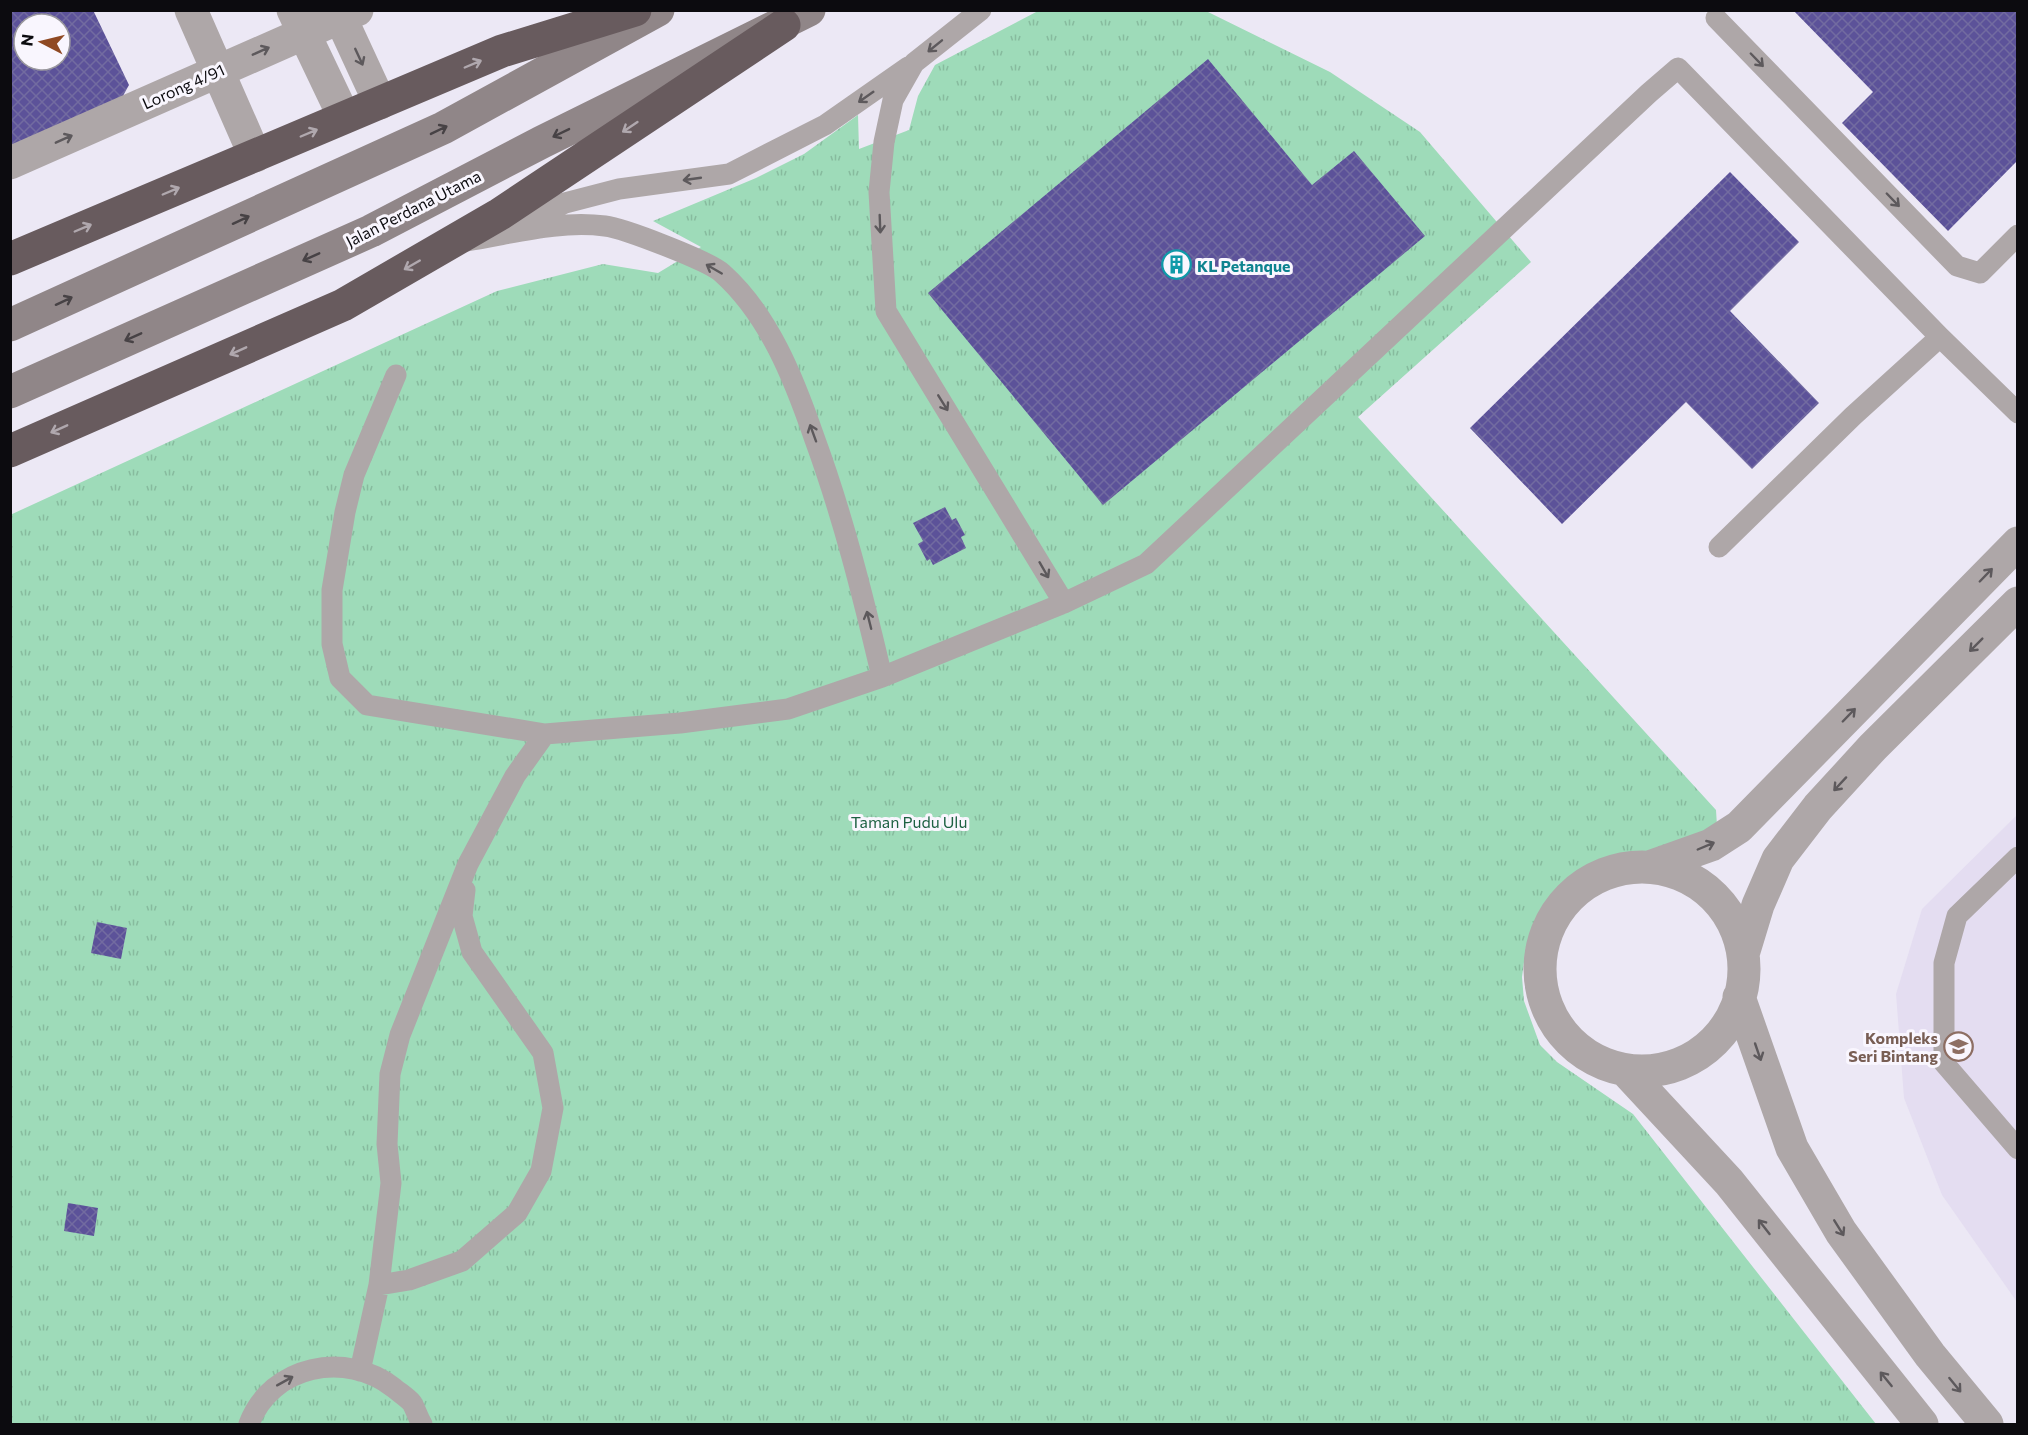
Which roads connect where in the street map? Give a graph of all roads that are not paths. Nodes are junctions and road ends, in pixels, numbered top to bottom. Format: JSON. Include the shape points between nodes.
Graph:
{"nodes":[{"id":1,"x":191,"y":10,"type":"edge"},
{"id":2,"x":635,"y":10,"type":"edge"},
{"id":3,"x":658,"y":10,"type":"edge"},
{"id":4,"x":981,"y":10,"type":"edge"},
{"id":5,"x":345,"y":13,"type":"edge"},
{"id":6,"x":796,"y":18,"type":"edge"},
{"id":7,"x":1716,"y":18,"type":"dead end"},
{"id":8,"x":298,"y":22,"type":"edge"},
{"id":9,"x":914,"y":63,"type":"junction"},
{"id":10,"x":218,"y":70,"type":"junction"},
{"id":11,"x":380,"y":103,"type":"junction"},
{"id":12,"x":344,"y":117,"type":"junction"},
{"id":13,"x":255,"y":156,"type":"junction"},
{"id":14,"x":10,"y":163,"type":"edge"},
{"id":15,"x":2018,"y":235,"type":"edge"},
{"id":16,"x":498,"y":236,"type":"junction"},
{"id":17,"x":448,"y":244,"type":"junction"},
{"id":18,"x":10,"y":259,"type":"edge"},
{"id":19,"x":10,"y":325,"type":"edge"},
{"id":20,"x":1940,"y":337,"type":"junction"},
{"id":21,"x":396,"y":375,"type":"dead end"},
{"id":22,"x":10,"y":392,"type":"edge"},
{"id":23,"x":2018,"y":413,"type":"edge"},
{"id":24,"x":10,"y":451,"type":"edge"},
{"id":25,"x":2018,"y":543,"type":"edge"},
{"id":26,"x":1719,"y":547,"type":"dead end"},
{"id":27,"x":1064,"y":603,"type":"junction"},
{"id":28,"x":2018,"y":603,"type":"edge"},
{"id":29,"x":882,"y":677,"type":"junction"},
{"id":30,"x":545,"y":734,"type":"junction"},
{"id":31,"x":2018,"y":856,"type":"edge"},
{"id":32,"x":468,"y":864,"type":"junction"},
{"id":33,"x":1652,"y":866,"type":"junction"},
{"id":34,"x":1744,"y":951,"type":"junction"},
{"id":35,"x":1739,"y":997,"type":"junction"},
{"id":36,"x":1626,"y":1071,"type":"junction"},
{"id":37,"x":2018,"y":1149,"type":"edge"},
{"id":38,"x":379,"y":1285,"type":"junction"},
{"id":39,"x":360,"y":1371,"type":"junction"},
{"id":40,"x":249,"y":1425,"type":"edge"},
{"id":41,"x":422,"y":1425,"type":"edge"},
{"id":42,"x":1922,"y":1425,"type":"edge"},
{"id":43,"x":1987,"y":1425,"type":"edge"}],
"edges":[{"from":1,"to":10,"type":"street"},
{"from":11,"to":2,"type":"highway","one_way":true,"via":[[502,51]]},
{"from":19,"to":3,"type":"street","one_way":true,"via":[[443,128]]},
{"from":4,"to":9,"type":"lane","one_way":true},
{"from":5,"to":8,"type":"street","name":"Lorong 4/91"},
{"from":5,"to":11,"type":"street","one_way":true},
{"from":6,"to":17,"type":"highway","one_way":true,"via":[[500,214]]},
{"from":6,"to":22,"type":"street","name":"Jalan Perdana Utama","one_way":true,"via":[[371,231]]},
{"from":7,"to":15,"type":"lane","one_way":true,"via":[[1957,266],[1980,273]]},
{"from":10,"to":8,"type":"street","name":"Lorong 4/91","one_way":true},
{"from":8,"to":12,"type":"street"},
{"from":9,"to":16,"type":"lane","one_way":true,"via":[[825,125],[729,174],[619,189],[565,203]]},
{"from":9,"to":27,"type":"lane","one_way":true,"via":[[893,100],[884,142],[879,192],[886,311]]},
{"from":10,"to":13,"type":"street"},
{"from":14,"to":10,"type":"street","name":"Lorong 4/91","one_way":true},
{"from":11,"to":12,"type":"highway"},
{"from":13,"to":12,"type":"highway","one_way":true},
{"from":18,"to":13,"type":"highway","one_way":true},
{"from":16,"to":17,"type":"lane"},
{"from":29,"to":16,"type":"lane","one_way":true,"via":[[853,555],[793,377],[757,314],[721,272],[687,255],[607,226],[565,223]]},
{"from":17,"to":24,"type":"highway","one_way":true,"via":[[343,305]]},
{"from":20,"to":23,"type":"lane"},
{"from":20,"to":26,"type":"lane"},
{"from":20,"to":27,"type":"lane","via":[[1678,68],[1146,564]]},
{"from":21,"to":30,"type":"lane","via":[[354,475],[345,512],[332,590],[332,644],[340,678],[367,705]]},
{"from":33,"to":25,"type":"street","one_way":true,"via":[[1711,845],[1739,827]]},
{"from":27,"to":29,"type":"lane"},
{"from":28,"to":34,"type":"street","one_way":true,"via":[[1873,747],[1778,859]]},
{"from":29,"to":30,"type":"lane","via":[[788,709]]},
{"from":30,"to":32,"type":"lane","via":[[515,776]]},
{"from":31,"to":37,"type":"lane","via":[[1957,915],[1944,963],[1944,1063]]},
{"from":32,"to":38,"type":"lane","via":[[400,1035],[390,1074],[387,1144],[391,1183]]},
{"from":32,"to":38,"type":"lane","via":[[462,916],[472,952],[543,1053],[553,1108],[540,1171],[517,1213],[462,1262],[409,1280]]},
{"from":33,"to":34,"type":"street","via":[[1684,874],[1712,892],[1732,919]]},
{"from":33,"to":36,"type":"street","via":[[1616,868],[1584,883],[1560,907],[1544,939],[1540,974],[1547,1008],[1566,1038],[1593,1060]]},
{"from":34,"to":35,"type":"street"},
{"from":35,"to":36,"type":"street","via":[[1734,1016],[1716,1042],[1689,1061],[1659,1071]]},
{"from":35,"to":43,"type":"street","one_way":true,"via":[[1792,1148],[1841,1232],[1930,1355]]},
{"from":42,"to":36,"type":"street","one_way":true,"via":[[1729,1182]]},
{"from":38,"to":39,"type":"lane"},
{"from":40,"to":39,"type":"lane","one_way":true,"via":[[255,1407],[280,1381],[311,1368],[344,1366]]},
{"from":39,"to":41,"type":"lane","via":[[380,1377],[411,1402]]}]}
